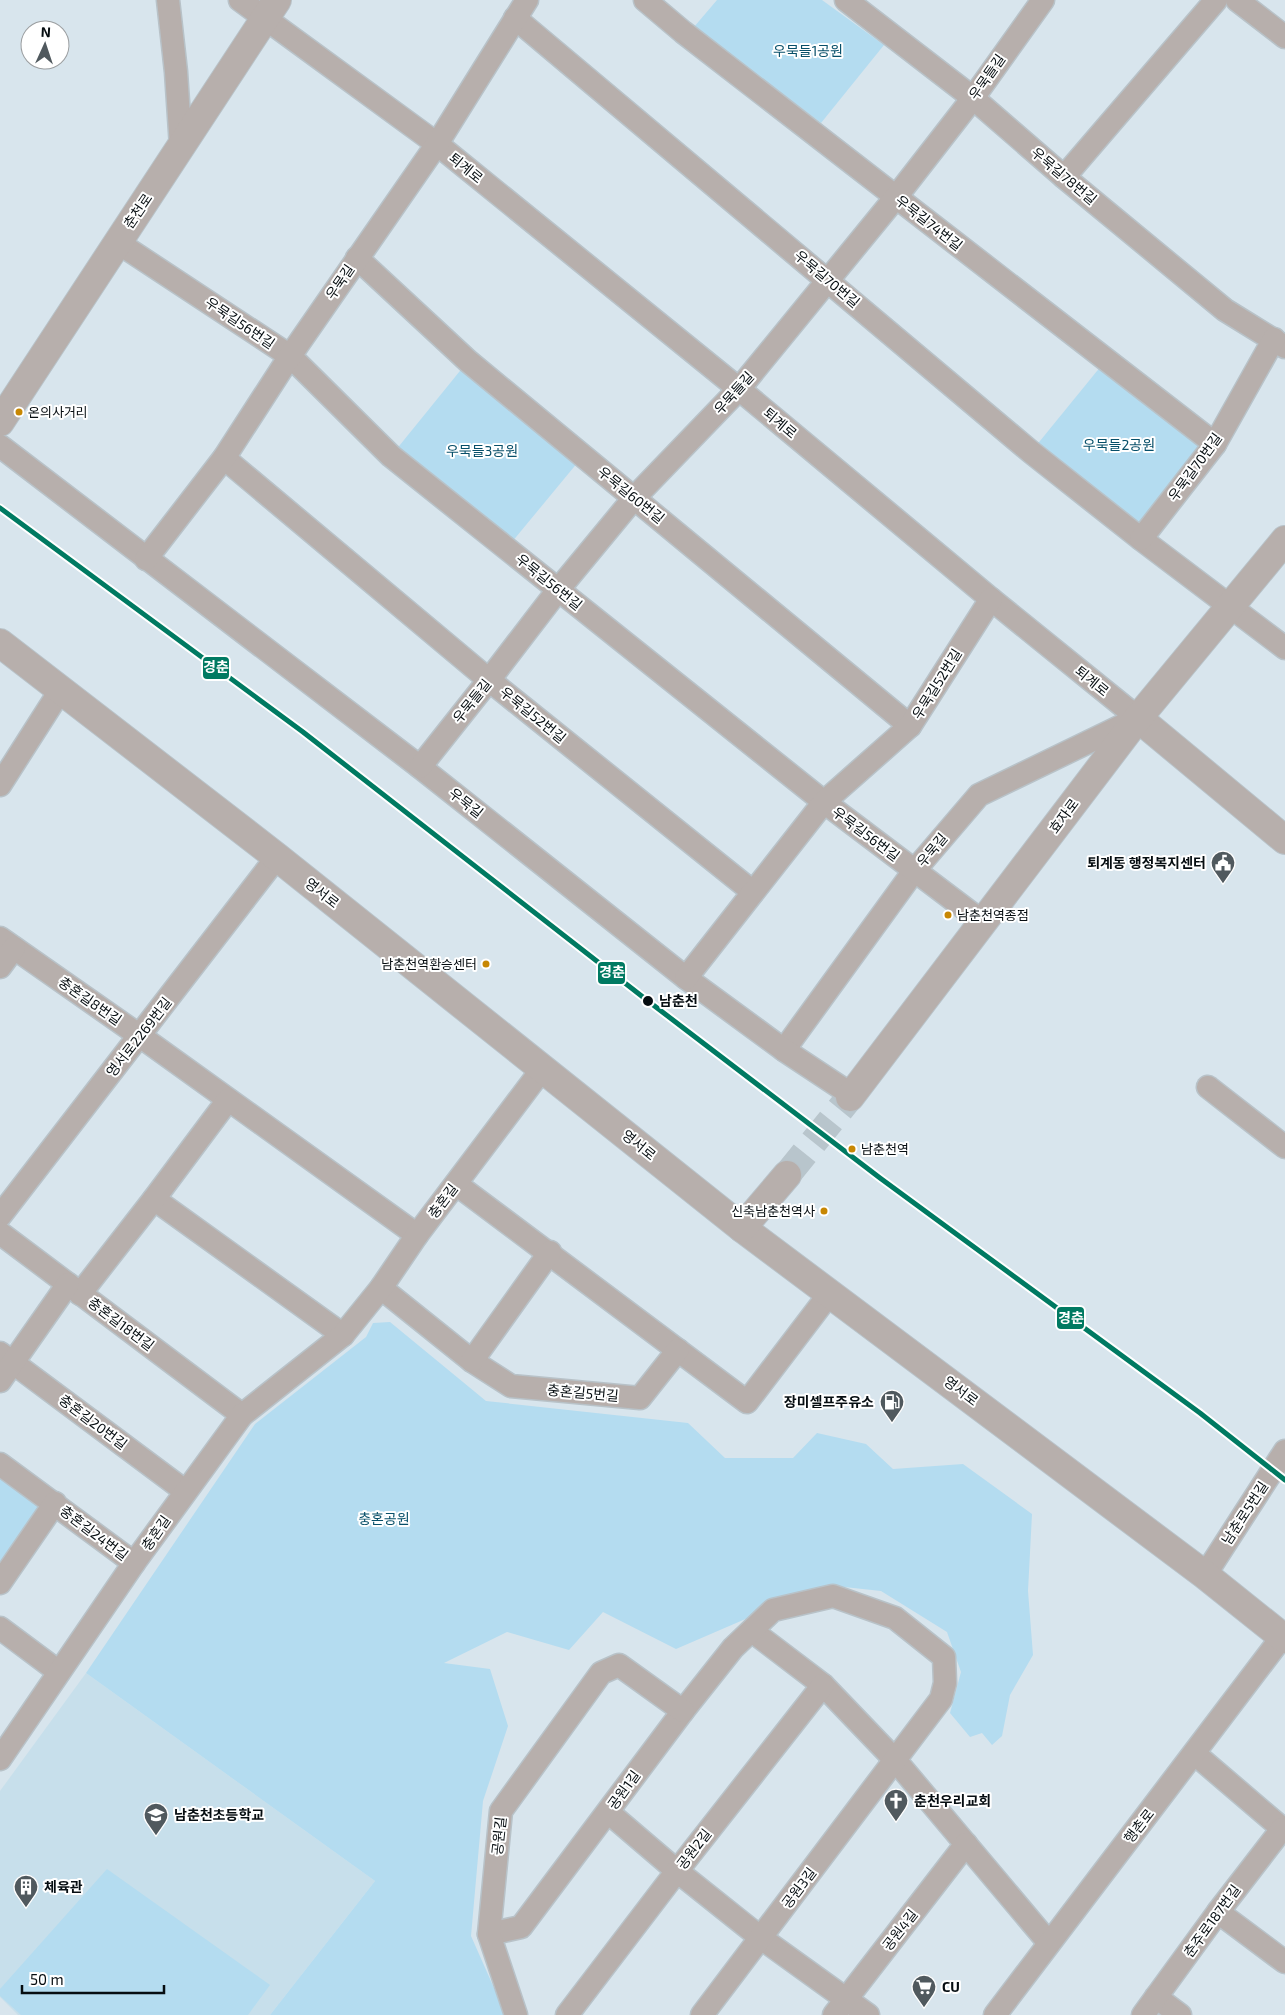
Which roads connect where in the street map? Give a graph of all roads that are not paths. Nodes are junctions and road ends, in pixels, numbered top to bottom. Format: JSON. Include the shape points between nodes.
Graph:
{"nodes":[{"id":1,"x":168,"y":0,"type":"edge"},
{"id":2,"x":240,"y":0,"type":"edge"},
{"id":3,"x":645,"y":0,"type":"edge"},
{"id":4,"x":846,"y":0,"type":"edge"},
{"id":5,"x":1216,"y":0,"type":"edge"},
{"id":6,"x":1237,"y":0,"type":"edge"},
{"id":7,"x":1035,"y":3,"type":"edge"},
{"id":8,"x":521,"y":9,"type":"edge"},
{"id":9,"x":271,"y":10,"type":"edge"},
{"id":10,"x":1285,"y":37,"type":"edge"},
{"id":11,"x":973,"y":98,"type":"junction"},
{"id":12,"x":437,"y":144,"type":"junction"},
{"id":13,"x":181,"y":147,"type":"junction"},
{"id":14,"x":1064,"y":177,"type":"junction"},
{"id":15,"x":896,"y":197,"type":"junction"},
{"id":16,"x":117,"y":242,"type":"junction"},
{"id":17,"x":357,"y":258,"type":"junction"},
{"id":18,"x":828,"y":280,"type":"junction"},
{"id":19,"x":1279,"y":343,"type":"edge"},
{"id":20,"x":290,"y":356,"type":"junction"},
{"id":21,"x":739,"y":389,"type":"junction"},
{"id":22,"x":0,"y":422,"type":"edge"},
{"id":23,"x":1215,"y":444,"type":"junction"},
{"id":24,"x":0,"y":446,"type":"edge"},
{"id":25,"x":224,"y":458,"type":"junction"},
{"id":26,"x":634,"y":498,"type":"junction"},
{"id":27,"x":1141,"y":540,"type":"junction"},
{"id":28,"x":1285,"y":540,"type":"edge"},
{"id":29,"x":146,"y":558,"type":"junction"},
{"id":30,"x":558,"y":590,"type":"junction"},
{"id":31,"x":991,"y":599,"type":"junction"},
{"id":32,"x":1230,"y":606,"type":"junction"},
{"id":33,"x":0,"y":644,"type":"edge"},
{"id":34,"x":1285,"y":648,"type":"edge"},
{"id":35,"x":490,"y":680,"type":"junction"},
{"id":36,"x":60,"y":691,"type":"junction"},
{"id":37,"x":1138,"y":718,"type":"junction"},
{"id":38,"x":910,"y":726,"type":"junction"},
{"id":39,"x":420,"y":767,"type":"junction"},
{"id":40,"x":0,"y":785,"type":"edge"},
{"id":41,"x":824,"y":802,"type":"junction"},
{"id":42,"x":1285,"y":840,"type":"edge"},
{"id":43,"x":277,"y":857,"type":"junction"},
{"id":44,"x":914,"y":871,"type":"junction"},
{"id":45,"x":753,"y":892,"type":"junction"},
{"id":46,"x":984,"y":923,"type":"junction"},
{"id":47,"x":7,"y":943,"type":"edge"},
{"id":48,"x":0,"y":967,"type":"edge"},
{"id":49,"x":686,"y":978,"type":"junction"},
{"id":50,"x":140,"y":1036,"type":"junction"},
{"id":51,"x":784,"y":1050,"type":"junction"},
{"id":52,"x":543,"y":1068,"type":"junction"},
{"id":53,"x":1208,"y":1087,"type":"dead end"},
{"id":54,"x":851,"y":1096,"type":"joint"},
{"id":55,"x":228,"y":1100,"type":"junction"},
{"id":56,"x":1285,"y":1146,"type":"edge"},
{"id":57,"x":787,"y":1175,"type":"tunnel mouth"},
{"id":58,"x":456,"y":1184,"type":"junction"},
{"id":59,"x":154,"y":1199,"type":"junction"},
{"id":60,"x":0,"y":1216,"type":"edge"},
{"id":61,"x":742,"y":1228,"type":"junction"},
{"id":62,"x":0,"y":1233,"type":"edge"},
{"id":63,"x":417,"y":1235,"type":"junction"},
{"id":64,"x":550,"y":1252,"type":"junction"},
{"id":65,"x":381,"y":1288,"type":"junction"},
{"id":66,"x":74,"y":1289,"type":"junction"},
{"id":67,"x":830,"y":1293,"type":"junction"},
{"id":68,"x":343,"y":1336,"type":"junction"},
{"id":69,"x":678,"y":1350,"type":"junction"},
{"id":70,"x":6,"y":1357,"type":"edge"},
{"id":71,"x":472,"y":1361,"type":"junction"},
{"id":72,"x":0,"y":1381,"type":"edge"},
{"id":73,"x":242,"y":1415,"type":"junction"},
{"id":74,"x":1285,"y":1451,"type":"edge"},
{"id":75,"x":0,"y":1464,"type":"edge"},
{"id":76,"x":186,"y":1491,"type":"junction"},
{"id":77,"x":55,"y":1503,"type":"junction"},
{"id":78,"x":134,"y":1563,"type":"junction"},
{"id":79,"x":1205,"y":1575,"type":"junction"},
{"id":80,"x":0,"y":1583,"type":"edge"},
{"id":81,"x":0,"y":1628,"type":"edge"},
{"id":82,"x":752,"y":1631,"type":"junction"},
{"id":83,"x":1284,"y":1638,"type":"edge"},
{"id":84,"x":60,"y":1672,"type":"junction"},
{"id":85,"x":823,"y":1685,"type":"junction"},
{"id":86,"x":682,"y":1711,"type":"junction"},
{"id":87,"x":1195,"y":1754,"type":"junction"},
{"id":88,"x":0,"y":1759,"type":"edge"},
{"id":89,"x":896,"y":1761,"type":"junction"},
{"id":90,"x":608,"y":1812,"type":"junction"},
{"id":91,"x":1283,"y":1830,"type":"edge"},
{"id":92,"x":966,"y":1844,"type":"junction"},
{"id":93,"x":677,"y":1871,"type":"junction"},
{"id":94,"x":1218,"y":1912,"type":"junction"},
{"id":95,"x":489,"y":1934,"type":"junction"},
{"id":96,"x":761,"y":1938,"type":"junction"},
{"id":97,"x":1049,"y":1943,"type":"junction"},
{"id":98,"x":1285,"y":1962,"type":"edge"},
{"id":99,"x":1156,"y":1997,"type":"junction"},
{"id":100,"x":840,"y":2007,"type":"edge"},
{"id":101,"x":516,"y":2015,"type":"edge"},
{"id":102,"x":567,"y":2015,"type":"edge"},
{"id":103,"x":702,"y":2015,"type":"edge"},
{"id":104,"x":868,"y":2015,"type":"edge"},
{"id":105,"x":995,"y":2015,"type":"edge"},
{"id":106,"x":1143,"y":2015,"type":"edge"},
{"id":107,"x":1180,"y":2015,"type":"edge"}],
"edges":[{"from":1,"to":13,"type":"street"},
{"from":2,"to":9,"type":"street","name":"퇴계로"},
{"from":3,"to":15,"type":"street","name":"우묵길74번길"},
{"from":4,"to":11,"type":"street","name":"우묵길78번길"},
{"from":5,"to":14,"type":"street"},
{"from":6,"to":10,"type":"street"},
{"from":7,"to":11,"type":"street","name":"우묵들길"},
{"from":8,"to":12,"type":"street","name":"우묵길"},
{"from":8,"to":18,"type":"street","name":"우묵길70번길"},
{"from":9,"to":12,"type":"street","name":"퇴계로"},
{"from":9,"to":13,"type":"street","name":"춘천로"},
{"from":11,"to":14,"type":"street","name":"우묵길78번길"},
{"from":11,"to":15,"type":"street","name":"우묵들길"},
{"from":12,"to":17,"type":"street","name":"우묵길"},
{"from":12,"to":21,"type":"street","name":"퇴계로"},
{"from":13,"to":16,"type":"street","name":"춘천로"},
{"from":14,"to":19,"type":"street","name":"우묵길78번길","via":[[1225,310]]},
{"from":15,"to":18,"type":"street","name":"우묵들길"},
{"from":15,"to":23,"type":"street","name":"우묵길74번길"},
{"from":16,"to":20,"type":"street","name":"우묵길56번길"},
{"from":16,"to":22,"type":"street","name":"춘천로"},
{"from":17,"to":20,"type":"street","name":"우묵길"},
{"from":17,"to":26,"type":"street","name":"우묵길60번길","via":[[468,361]]},
{"from":18,"to":21,"type":"street","name":"우묵들길"},
{"from":18,"to":27,"type":"street","name":"우묵길70번길","via":[[1031,452]]},
{"from":19,"to":23,"type":"street","name":"우묵길70번길"},
{"from":20,"to":25,"type":"street","name":"우묵길"},
{"from":20,"to":30,"type":"street","name":"우묵길56번길","via":[[391,456]]},
{"from":21,"to":26,"type":"street","name":"우묵들길"},
{"from":21,"to":31,"type":"street","name":"퇴계로"},
{"from":23,"to":27,"type":"street","name":"우묵길70번길"},
{"from":24,"to":29,"type":"street","name":"우묵길"},
{"from":25,"to":29,"type":"street","name":"우묵길"},
{"from":25,"to":35,"type":"street","name":"우묵길52번길"},
{"from":26,"to":30,"type":"street","name":"우묵들길"},
{"from":26,"to":38,"type":"street","name":"우묵길60번길"},
{"from":27,"to":32,"type":"street","name":"우묵길70번길"},
{"from":28,"to":32,"type":"street","name":"효자로"},
{"from":29,"to":39,"type":"street","name":"우묵길"},
{"from":30,"to":35,"type":"street","name":"우묵들길"},
{"from":30,"to":41,"type":"street","name":"우묵길56번길"},
{"from":31,"to":37,"type":"street","name":"퇴계로"},
{"from":31,"to":38,"type":"street","name":"우묵길52번길"},
{"from":32,"to":34,"type":"street","name":"우묵길70번길"},
{"from":32,"to":37,"type":"street","name":"효자로"},
{"from":33,"to":36,"type":"street","name":"영서로"},
{"from":35,"to":39,"type":"street","name":"우묵들길"},
{"from":35,"to":45,"type":"street","name":"우묵길52번길"},
{"from":36,"to":40,"type":"street"},
{"from":36,"to":43,"type":"street","name":"영서로"},
{"from":37,"to":42,"type":"street","name":"퇴계로"},
{"from":37,"to":44,"type":"street","name":"우묵길","via":[[979,795]]},
{"from":37,"to":46,"type":"street","name":"효자로"},
{"from":38,"to":41,"type":"street","name":"우묵길52번길"},
{"from":39,"to":49,"type":"street","name":"우묵길"},
{"from":41,"to":44,"type":"street","name":"우묵길56번길"},
{"from":41,"to":45,"type":"street","name":"우묵길52번길"},
{"from":43,"to":50,"type":"street","name":"영서로2269번길"},
{"from":43,"to":52,"type":"street","name":"영서로"},
{"from":44,"to":46,"type":"street","name":"우묵길56번길"},
{"from":44,"to":51,"type":"street","name":"우묵길"},
{"from":45,"to":49,"type":"street","name":"우묵길52번길"},
{"from":46,"to":54,"type":"street","name":"효자로"},
{"from":47,"to":48,"type":"street"},
{"from":47,"to":50,"type":"street","name":"충혼길8번길"},
{"from":49,"to":51,"type":"street","name":"우묵길"},
{"from":50,"to":55,"type":"street","name":"충혼길8번길"},
{"from":50,"to":60,"type":"street","name":"영서로2269번길"},
{"from":51,"to":54,"type":"street","name":"우묵길"},
{"from":52,"to":58,"type":"street","name":"충혼길"},
{"from":52,"to":61,"type":"street","name":"영서로"},
{"from":53,"to":56,"type":"street"},
{"from":55,"to":59,"type":"street"},
{"from":55,"to":63,"type":"street","name":"충혼길8번길"},
{"from":57,"to":61,"type":"street"},
{"from":58,"to":63,"type":"street","name":"충혼길"},
{"from":58,"to":64,"type":"street"},
{"from":59,"to":66,"type":"street"},
{"from":59,"to":68,"type":"street"},
{"from":61,"to":67,"type":"street","name":"영서로"},
{"from":62,"to":66,"type":"street","name":"충혼길18번길"},
{"from":63,"to":65,"type":"street","name":"충혼길"},
{"from":64,"to":69,"type":"street"},
{"from":64,"to":71,"type":"street"},
{"from":65,"to":68,"type":"street","name":"충혼길"},
{"from":65,"to":71,"type":"street","name":"충혼길5번길"},
{"from":66,"to":70,"type":"street"},
{"from":66,"to":73,"type":"street","name":"충혼길18번길"},
{"from":67,"to":69,"type":"street","via":[[747,1402]]},
{"from":67,"to":79,"type":"street","name":"영서로"},
{"from":68,"to":73,"type":"street","name":"충혼길"},
{"from":69,"to":71,"type":"street","name":"충혼길5번길","via":[[640,1398],[511,1386]]},
{"from":70,"to":72,"type":"street"},
{"from":70,"to":76,"type":"street","name":"충혼길20번길"},
{"from":73,"to":76,"type":"street","name":"충혼길"},
{"from":74,"to":79,"type":"street","name":"남춘로5번길"},
{"from":75,"to":77,"type":"street","name":"충혼길24번길"},
{"from":76,"to":78,"type":"street","name":"충혼길"},
{"from":77,"to":78,"type":"street","name":"충혼길24번길"},
{"from":77,"to":80,"type":"street","name":"충혼길24번길"},
{"from":78,"to":84,"type":"street","name":"충혼길"},
{"from":79,"to":83,"type":"street","name":"영서로"},
{"from":81,"to":84,"type":"street"},
{"from":82,"to":85,"type":"street"},
{"from":82,"to":86,"type":"street","name":"공원1길","via":[[733,1648]]},
{"from":82,"to":89,"type":"street","name":"공원3길","via":[[773,1610],[833,1596],[895,1618],[944,1657],[945,1683],[941,1700]]},
{"from":83,"to":87,"type":"street","name":"행촌로"},
{"from":84,"to":88,"type":"street","name":"충혼길"},
{"from":85,"to":89,"type":"street"},
{"from":85,"to":93,"type":"street","name":"공원2길"},
{"from":86,"to":90,"type":"street","name":"공원1길"},
{"from":86,"to":95,"type":"street","name":"공원길","via":[[619,1666],[601,1673],[501,1811]]},
{"from":87,"to":91,"type":"street"},
{"from":87,"to":97,"type":"street","name":"행촌로"},
{"from":89,"to":92,"type":"street"},
{"from":89,"to":96,"type":"street","name":"공원3길"},
{"from":90,"to":93,"type":"street"},
{"from":90,"to":95,"type":"street","name":"공원1길","via":[[521,1928]]},
{"from":91,"to":94,"type":"street","name":"춘주로187번길"},
{"from":92,"to":97,"type":"street"},
{"from":92,"to":100,"type":"street","name":"공원4길"},
{"from":93,"to":96,"type":"street"},
{"from":93,"to":102,"type":"street","name":"공원2길"},
{"from":94,"to":98,"type":"street"},
{"from":94,"to":99,"type":"street","name":"춘주로187번길"},
{"from":95,"to":101,"type":"street","name":"공원길"},
{"from":96,"to":100,"type":"street"},
{"from":96,"to":103,"type":"street","name":"공원3길"},
{"from":97,"to":105,"type":"street","name":"행촌로"},
{"from":99,"to":106,"type":"street","name":"춘주로187번길"},
{"from":99,"to":107,"type":"street"},
{"from":100,"to":104,"type":"street"}]}
